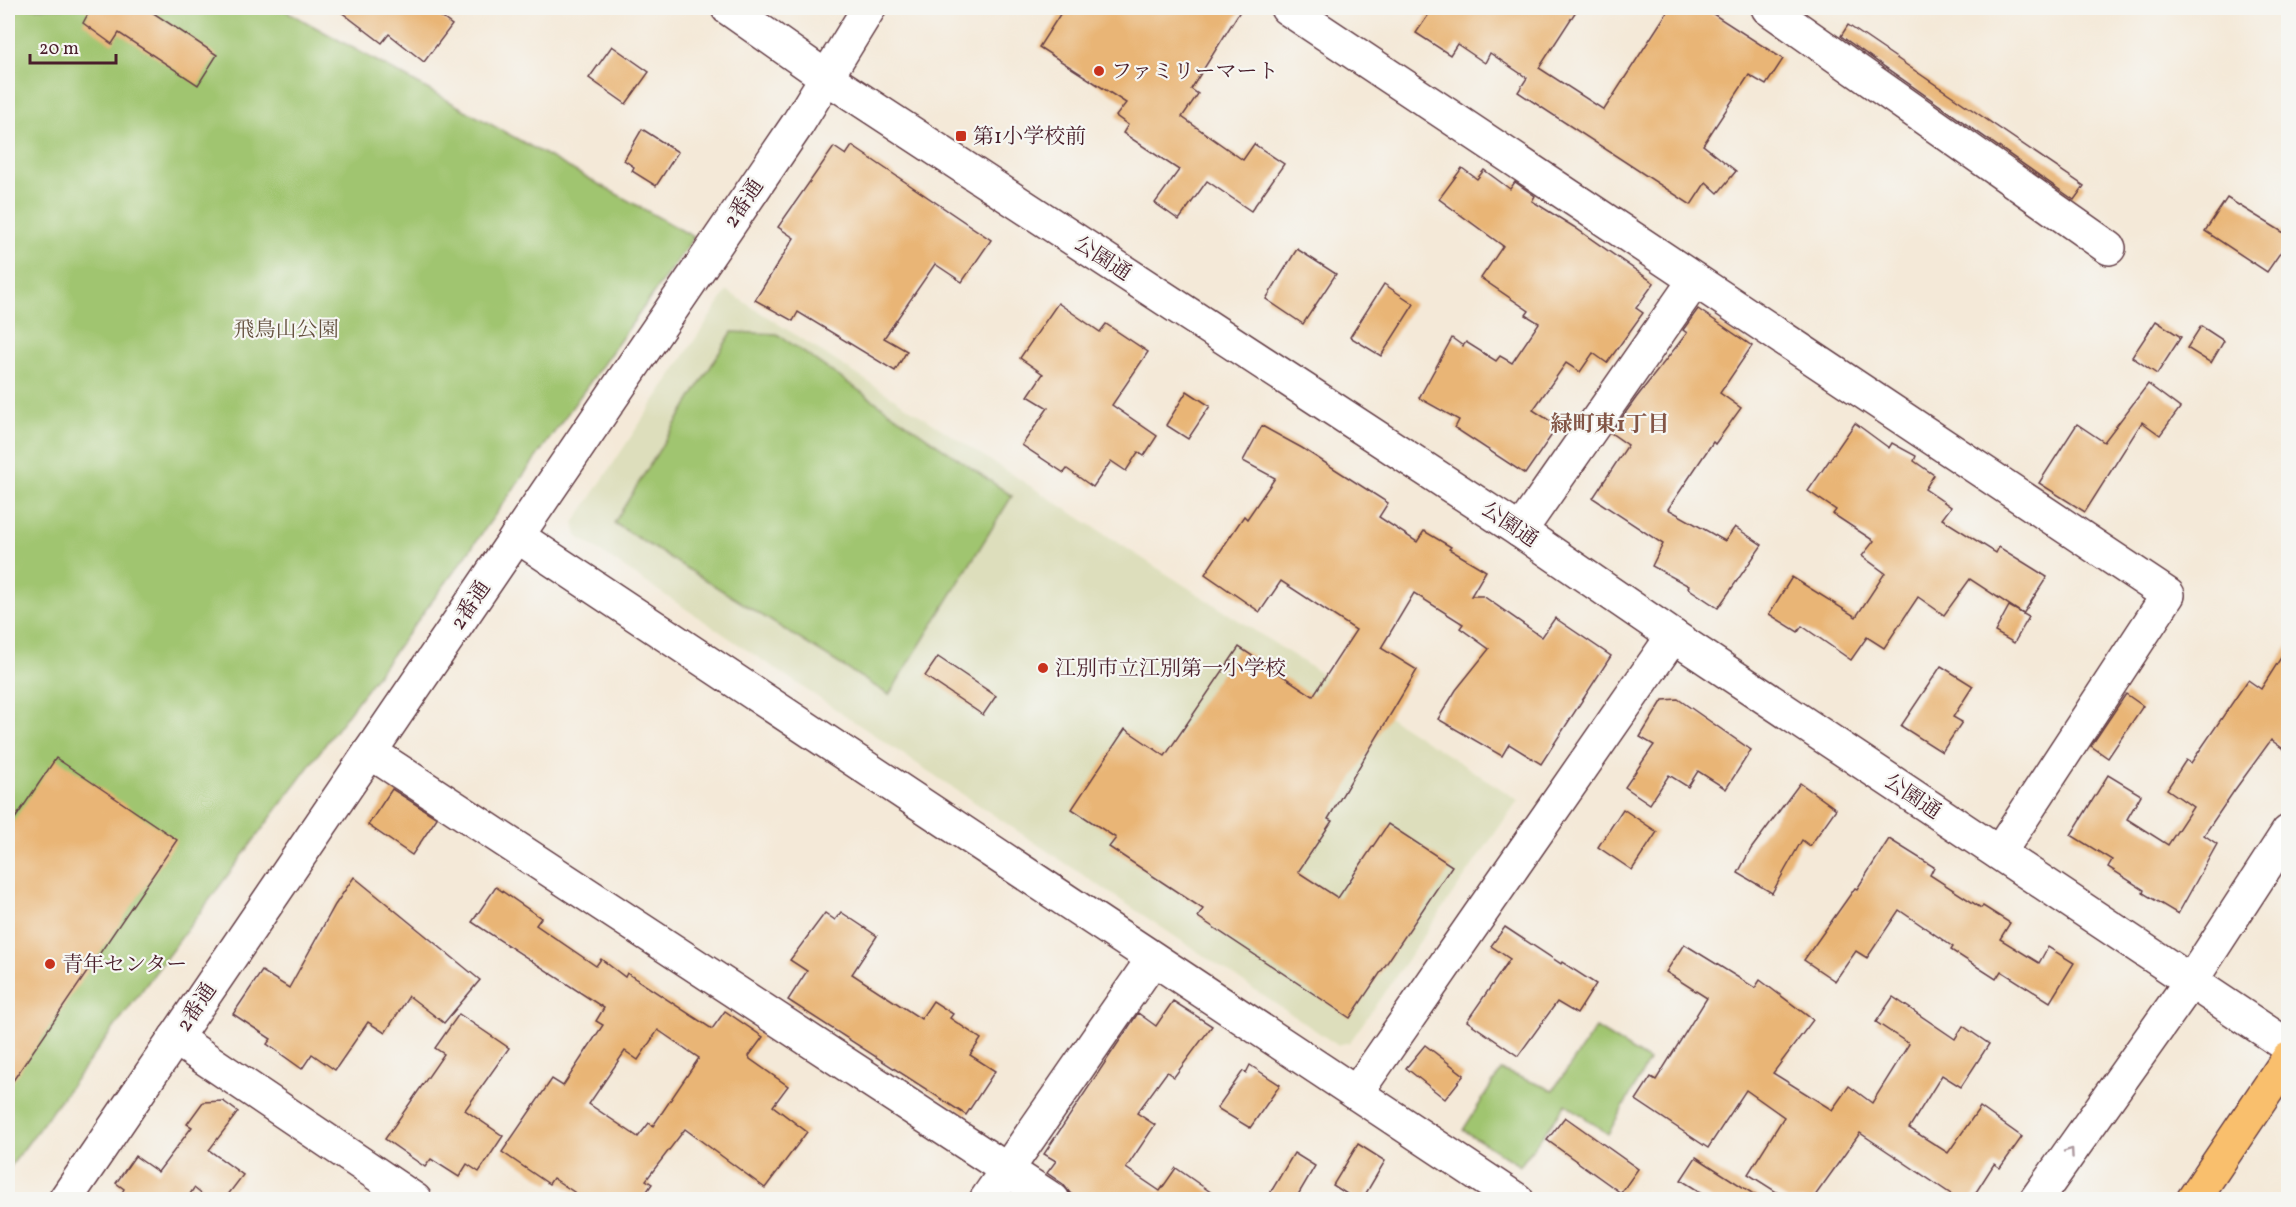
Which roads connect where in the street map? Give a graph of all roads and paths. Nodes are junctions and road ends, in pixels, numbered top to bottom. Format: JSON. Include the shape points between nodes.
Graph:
{"nodes":[{"id":1,"x":728,"y":8,"type":"edge"},
{"id":2,"x":869,"y":8,"type":"edge"},
{"id":3,"x":1287,"y":8,"type":"edge"},
{"id":4,"x":1768,"y":8,"type":"edge"},
{"id":5,"x":826,"y":77,"type":"junction"},
{"id":6,"x":2109,"y":248,"type":"dead end"},
{"id":7,"x":1695,"y":280,"type":"junction"},
{"id":8,"x":1520,"y":531,"type":"junction"},
{"id":9,"x":517,"y":536,"type":"junction"},
{"id":10,"x":1673,"y":636,"type":"junction"},
{"id":11,"x":370,"y":753,"type":"junction"},
{"id":12,"x":2289,"y":832,"type":"edge"},
{"id":13,"x":1999,"y":853,"type":"junction"},
{"id":14,"x":1153,"y":959,"type":"junction"},
{"id":15,"x":2191,"y":981,"type":"junction"},
{"id":16,"x":175,"y":1038,"type":"junction"},
{"id":17,"x":2289,"y":1046,"type":"edge"},
{"id":18,"x":2289,"y":1059,"type":"edge"},
{"id":19,"x":1356,"y":1093,"type":"junction"},
{"id":20,"x":1008,"y":1168,"type":"junction"},
{"id":21,"x":65,"y":1200,"type":"edge"},
{"id":22,"x":415,"y":1200,"type":"edge"},
{"id":23,"x":986,"y":1200,"type":"edge"},
{"id":24,"x":1053,"y":1200,"type":"edge"},
{"id":25,"x":1517,"y":1200,"type":"edge"},
{"id":26,"x":2036,"y":1200,"type":"edge"},
{"id":27,"x":2193,"y":1200,"type":"edge"}],
"edges":[{"from":1,"to":5,"type":"street","name":"公園通"},
{"from":2,"to":5,"type":"street","name":"2番通"},
{"from":3,"to":7,"type":"street"},
{"from":4,"to":6,"type":"street"},
{"from":5,"to":8,"type":"street","name":"公園通"},
{"from":5,"to":9,"type":"street","name":"2番通"},
{"from":7,"to":8,"type":"street"},
{"from":7,"to":13,"type":"street","via":[[2168,595]]},
{"from":8,"to":10,"type":"street","name":"公園通"},
{"from":9,"to":11,"type":"street","name":"2番通"},
{"from":9,"to":14,"type":"street"},
{"from":10,"to":13,"type":"street","name":"公園通"},
{"from":10,"to":19,"type":"street"},
{"from":11,"to":16,"type":"street","name":"2番通"},
{"from":11,"to":20,"type":"street"},
{"from":12,"to":15,"type":"street"},
{"from":13,"to":15,"type":"street","name":"公園通"},
{"from":14,"to":19,"type":"street"},
{"from":14,"to":20,"type":"street"},
{"from":15,"to":17,"type":"street","name":"公園通"},
{"from":26,"to":15,"type":"street","one_way":true},
{"from":16,"to":21,"type":"street","name":"2番通"},
{"from":16,"to":22,"type":"street"},
{"from":18,"to":27,"type":"highway"},
{"from":19,"to":25,"type":"street"},
{"from":20,"to":23,"type":"street"},
{"from":20,"to":24,"type":"street"}]}
